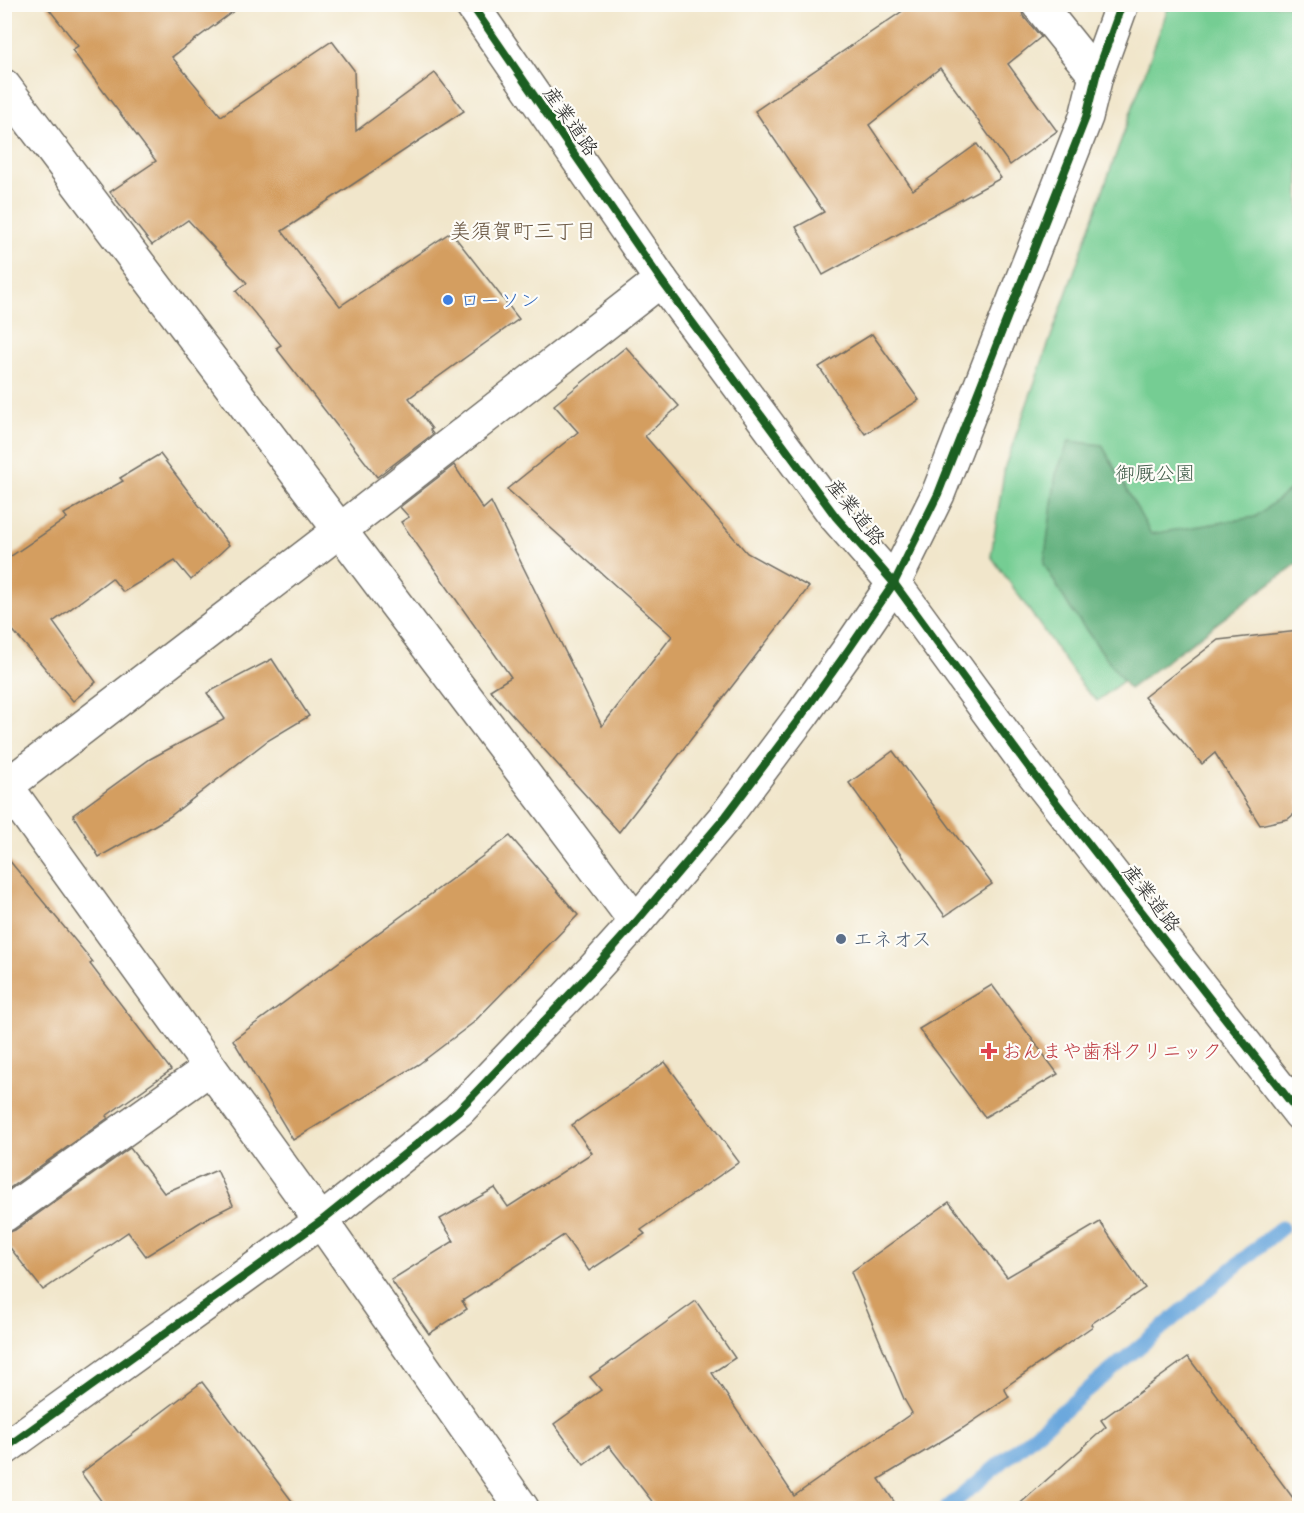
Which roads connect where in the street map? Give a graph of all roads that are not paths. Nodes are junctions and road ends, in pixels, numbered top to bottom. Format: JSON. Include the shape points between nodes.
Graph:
{"nodes":[{"id":1,"x":471,"y":4,"type":"edge"},
{"id":2,"x":1038,"y":4,"type":"edge"},
{"id":3,"x":1122,"y":4,"type":"edge"},
{"id":4,"x":1096,"y":76,"type":"junction"},
{"id":5,"x":4,"y":86,"type":"edge"},
{"id":6,"x":661,"y":280,"type":"junction"},
{"id":7,"x":339,"y":531,"type":"junction"},
{"id":8,"x":894,"y":583,"type":"junction"},
{"id":9,"x":5,"y":786,"type":"edge"},
{"id":10,"x":636,"y":922,"type":"junction"},
{"id":11,"x":210,"y":1068,"type":"junction"},
{"id":12,"x":1299,"y":1114,"type":"edge"},
{"id":13,"x":4,"y":1215,"type":"edge"},
{"id":14,"x":321,"y":1221,"type":"junction"},
{"id":15,"x":4,"y":1449,"type":"edge"},
{"id":16,"x":522,"y":1509,"type":"edge"}],
"edges":[{"from":1,"to":6,"type":"street","name":"産業道路"},
{"from":2,"to":4,"type":"street"},
{"from":3,"to":4,"type":"street"},
{"from":4,"to":8,"type":"street","via":[[1086,117],[938,494]]},
{"from":5,"to":7,"type":"street"},
{"from":6,"to":7,"type":"street"},
{"from":6,"to":8,"type":"street","name":"産業道路","via":[[836,517]]},
{"from":7,"to":9,"type":"street"},
{"from":7,"to":10,"type":"street"},
{"from":8,"to":10,"type":"street","via":[[733,807]]},
{"from":8,"to":12,"type":"street","name":"産業道路","via":[[1030,769]]},
{"from":9,"to":11,"type":"street"},
{"from":10,"to":14,"type":"street","via":[[458,1111]]},
{"from":11,"to":13,"type":"street"},
{"from":11,"to":14,"type":"street"},
{"from":14,"to":15,"type":"street"},
{"from":14,"to":16,"type":"street"}]}
